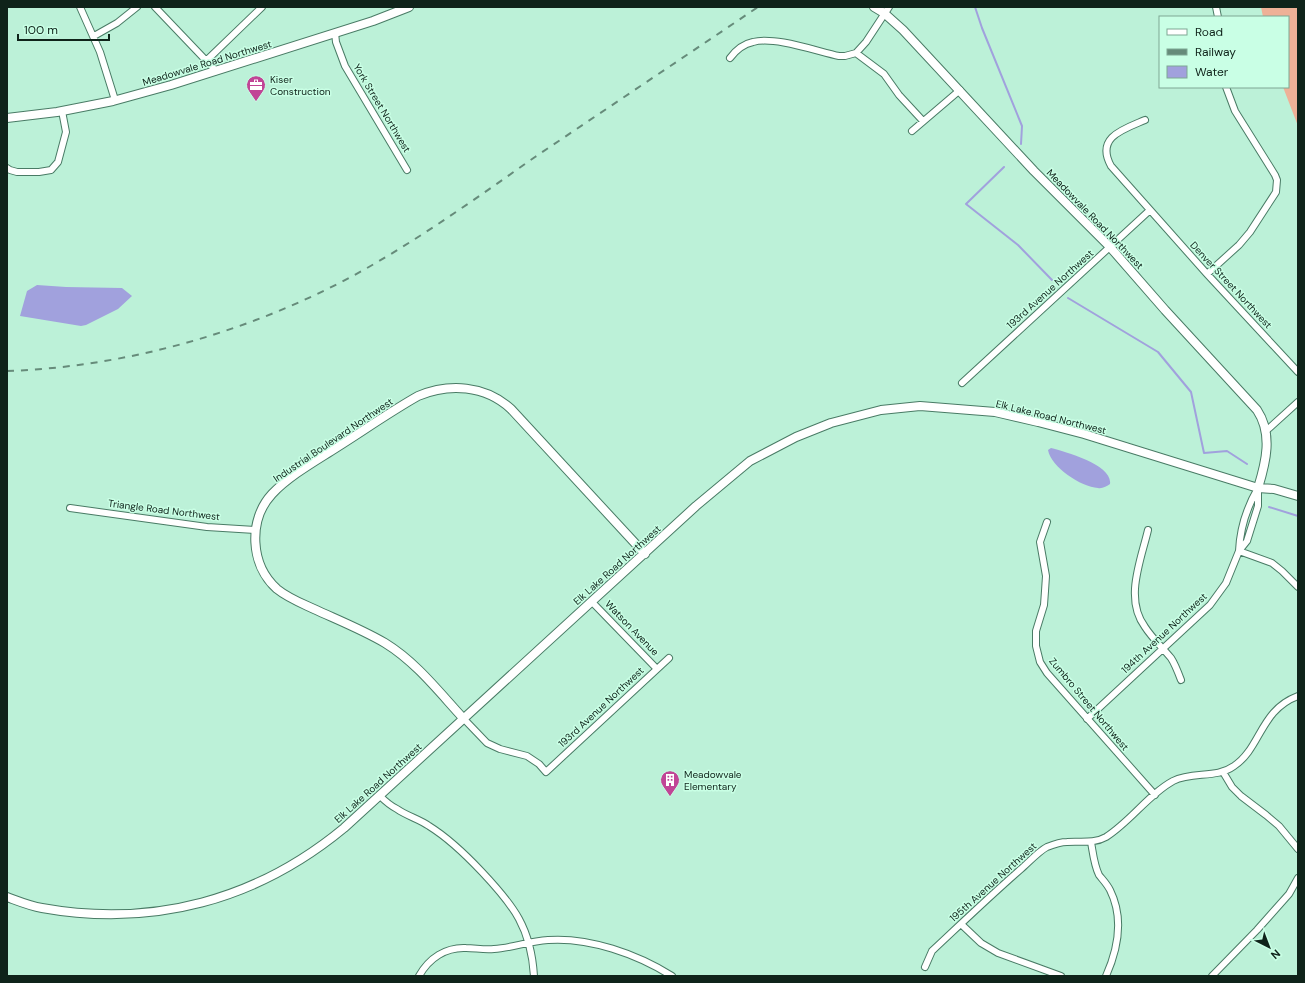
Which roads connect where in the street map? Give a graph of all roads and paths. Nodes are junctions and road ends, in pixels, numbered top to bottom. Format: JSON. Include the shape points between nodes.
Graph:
{"nodes":[{"id":1,"x":80,"y":7,"type":"edge"},
{"id":2,"x":137,"y":7,"type":"edge"},
{"id":3,"x":155,"y":7,"type":"edge"},
{"id":4,"x":262,"y":7,"type":"edge"},
{"id":5,"x":406,"y":7,"type":"edge"},
{"id":6,"x":874,"y":7,"type":"edge"},
{"id":7,"x":887,"y":10,"type":"edge"},
{"id":8,"x":335,"y":33,"type":"junction"},
{"id":9,"x":94,"y":36,"type":"junction"},
{"id":10,"x":856,"y":53,"type":"junction"},
{"id":11,"x":730,"y":58,"type":"dead end"},
{"id":12,"x":206,"y":61,"type":"junction"},
{"id":13,"x":216,"y":72,"type":"junction"},
{"id":14,"x":1226,"y":88,"type":"edge"},
{"id":15,"x":960,"y":90,"type":"junction"},
{"id":16,"x":115,"y":100,"type":"junction"},
{"id":17,"x":62,"y":111,"type":"junction"},
{"id":18,"x":7,"y":118,"type":"edge"},
{"id":19,"x":1145,"y":120,"type":"dead end"},
{"id":20,"x":923,"y":121,"type":"junction"},
{"id":21,"x":912,"y":131,"type":"dead end"},
{"id":22,"x":7,"y":168,"type":"edge"},
{"id":23,"x":407,"y":170,"type":"dead end"},
{"id":24,"x":1150,"y":210,"type":"junction"},
{"id":25,"x":1110,"y":247,"type":"junction"},
{"id":26,"x":1207,"y":274,"type":"junction"},
{"id":27,"x":1298,"y":372,"type":"edge"},
{"id":28,"x":962,"y":383,"type":"dead end"},
{"id":29,"x":1298,"y":402,"type":"edge"},
{"id":30,"x":1266,"y":431,"type":"junction"},
{"id":31,"x":1258,"y":488,"type":"junction"},
{"id":32,"x":1298,"y":496,"type":"edge"},
{"id":33,"x":70,"y":508,"type":"dead end"},
{"id":34,"x":1047,"y":522,"type":"dead end"},
{"id":35,"x":256,"y":530,"type":"junction"},
{"id":36,"x":1148,"y":530,"type":"dead end"},
{"id":37,"x":1239,"y":551,"type":"junction"},
{"id":38,"x":644,"y":554,"type":"junction"},
{"id":39,"x":1298,"y":587,"type":"edge"},
{"id":40,"x":592,"y":602,"type":"junction"},
{"id":41,"x":1163,"y":649,"type":"junction"},
{"id":42,"x":669,"y":658,"type":"dead end"},
{"id":43,"x":657,"y":669,"type":"junction"},
{"id":44,"x":1181,"y":680,"type":"dead end"},
{"id":45,"x":1298,"y":696,"type":"edge"},
{"id":46,"x":463,"y":718,"type":"junction"},
{"id":47,"x":1087,"y":719,"type":"junction"},
{"id":48,"x":1223,"y":772,"type":"junction"},
{"id":49,"x":1154,"y":795,"type":"junction"},
{"id":50,"x":380,"y":796,"type":"junction"},
{"id":51,"x":1091,"y":842,"type":"junction"},
{"id":52,"x":1298,"y":849,"type":"edge"},
{"id":53,"x":1298,"y":878,"type":"edge"},
{"id":54,"x":7,"y":897,"type":"edge"},
{"id":55,"x":961,"y":924,"type":"junction"},
{"id":56,"x":529,"y":943,"type":"junction"},
{"id":57,"x":925,"y":966,"type":"dead end"},
{"id":58,"x":419,"y":976,"type":"edge"},
{"id":59,"x":534,"y":976,"type":"edge"},
{"id":60,"x":672,"y":976,"type":"edge"},
{"id":61,"x":1061,"y":976,"type":"edge"},
{"id":62,"x":1106,"y":976,"type":"edge"},
{"id":63,"x":1212,"y":976,"type":"edge"}],
"edges":[{"from":1,"to":9,"type":"street"},
{"from":2,"to":9,"type":"street","via":[[117,23]]},
{"from":3,"to":12,"type":"street"},
{"from":4,"to":12,"type":"street"},
{"from":5,"to":8,"type":"street","name":"Meadowvale Road Northwest"},
{"from":6,"to":7,"type":"street","name":"Meadowvale Road Northwest"},
{"from":7,"to":10,"type":"street"},
{"from":7,"to":15,"type":"street","name":"Meadowvale Road Northwest"},
{"from":8,"to":13,"type":"street","name":"Meadowvale Road Northwest"},
{"from":8,"to":23,"type":"street","name":"York Street Northwest","via":[[345,66]]},
{"from":9,"to":16,"type":"street"},
{"from":10,"to":11,"type":"street","via":[[839,56],[776,41],[760,40],[740,48]]},
{"from":10,"to":20,"type":"street","via":[[884,74]]},
{"from":12,"to":13,"type":"street"},
{"from":13,"to":16,"type":"street","name":"Meadowvale Road Northwest"},
{"from":14,"to":26,"type":"street","via":[[1235,111],[1275,175],[1277,186],[1273,198],[1246,239]]},
{"from":15,"to":20,"type":"street"},
{"from":15,"to":25,"type":"street","name":"Meadowvale Road Northwest","via":[[1034,171]]},
{"from":16,"to":17,"type":"street","name":"Meadowvale Road Northwest"},
{"from":17,"to":18,"type":"street","name":"Meadowvale Road Northwest"},
{"from":17,"to":22,"type":"street","via":[[66,132],[58,162],[51,170],[17,172]]},
{"from":19,"to":24,"type":"street","name":"Denver Street Northwest","via":[[1113,135],[1106,154],[1110,166]]},
{"from":20,"to":21,"type":"street"},
{"from":24,"to":25,"type":"street","name":"193rd Avenue Northwest"},
{"from":24,"to":26,"type":"street","name":"Denver Street Northwest"},
{"from":25,"to":28,"type":"street","name":"193rd Avenue Northwest"},
{"from":25,"to":30,"type":"street","name":"Meadowvale Road Northwest","via":[[1254,406]]},
{"from":26,"to":27,"type":"street","name":"Denver Street Northwest"},
{"from":29,"to":30,"type":"street"},
{"from":30,"to":31,"type":"street","name":"Meadowvale Road Northwest","via":[[1264,471]]},
{"from":31,"to":32,"type":"street","name":"Elk Lake Road Northwest","via":[[1274,489]]},
{"from":31,"to":37,"type":"street","name":"194th Avenue Northwest","via":[[1249,503],[1239,538]]},
{"from":31,"to":38,"type":"street","name":"Elk Lake Road Northwest","via":[[1084,434],[996,412],[920,406],[880,410],[813,429],[750,461]]},
{"from":33,"to":35,"type":"street","name":"Triangle Road Northwest","via":[[207,527]]},
{"from":34,"to":47,"type":"street","name":"Zumbro Street Northwest","via":[[1040,542],[1046,591],[1036,631],[1036,646],[1040,662],[1047,673]]},
{"from":35,"to":38,"type":"street","name":"Industrial Boulevard Northwest","via":[[258,518],[266,501],[272,493],[297,475],[418,396],[437,389],[458,387],[488,394],[506,405]]},
{"from":35,"to":46,"type":"street","name":"Industrial Boulevard Northwest","via":[[260,564],[276,588],[394,649],[420,671]]},
{"from":36,"to":41,"type":"street","via":[[1136,582],[1135,606],[1144,627]]},
{"from":37,"to":39,"type":"street","via":[[1272,563]]},
{"from":37,"to":41,"type":"street","name":"194th Avenue Northwest","via":[[1226,584],[1218,595]]},
{"from":38,"to":40,"type":"street","name":"Elk Lake Road Northwest"},
{"from":40,"to":43,"type":"street","name":"Watson Avenue"},
{"from":40,"to":46,"type":"street","name":"Elk Lake Road Northwest"},
{"from":41,"to":44,"type":"street","via":[[1172,659]]},
{"from":41,"to":47,"type":"street","name":"194th Avenue Northwest"},
{"from":42,"to":43,"type":"street","name":"193rd Avenue Northwest"},
{"from":43,"to":46,"type":"street","name":"193rd Avenue Northwest","via":[[546,772],[527,756],[487,743]]},
{"from":45,"to":48,"type":"street","name":"195th Avenue Northwest","via":[[1272,714],[1244,757],[1235,766]]},
{"from":46,"to":50,"type":"street","name":"Elk Lake Road Northwest"},
{"from":47,"to":49,"type":"street","name":"Zumbro Street Northwest"},
{"from":48,"to":49,"type":"street","name":"195th Avenue Northwest","via":[[1181,778]]},
{"from":48,"to":52,"type":"street","via":[[1232,787],[1279,826]]},
{"from":49,"to":51,"type":"street","name":"195th Avenue Northwest","via":[[1110,834]]},
{"from":50,"to":54,"type":"street","name":"Elk Lake Road Northwest","via":[[322,846],[294,864],[247,888],[209,902],[154,912],[110,915],[41,908]]},
{"from":50,"to":56,"type":"street","via":[[398,810],[430,826],[461,850],[509,903],[524,927]]},
{"from":51,"to":55,"type":"street","name":"195th Avenue Northwest","via":[[1065,842],[1046,848]]},
{"from":51,"to":62,"type":"street","via":[[1099,874],[1110,889],[1117,908],[1119,928]]},
{"from":53,"to":63,"type":"street","via":[[1275,910]]},
{"from":55,"to":57,"type":"street","name":"195th Avenue Northwest","via":[[932,951]]},
{"from":55,"to":61,"type":"street","via":[[981,943],[998,953]]},
{"from":56,"to":58,"type":"street","via":[[492,950],[453,949],[439,954],[427,964]]},
{"from":56,"to":59,"type":"street"},
{"from":56,"to":60,"type":"street","via":[[566,940],[595,944],[632,956]]}]}
